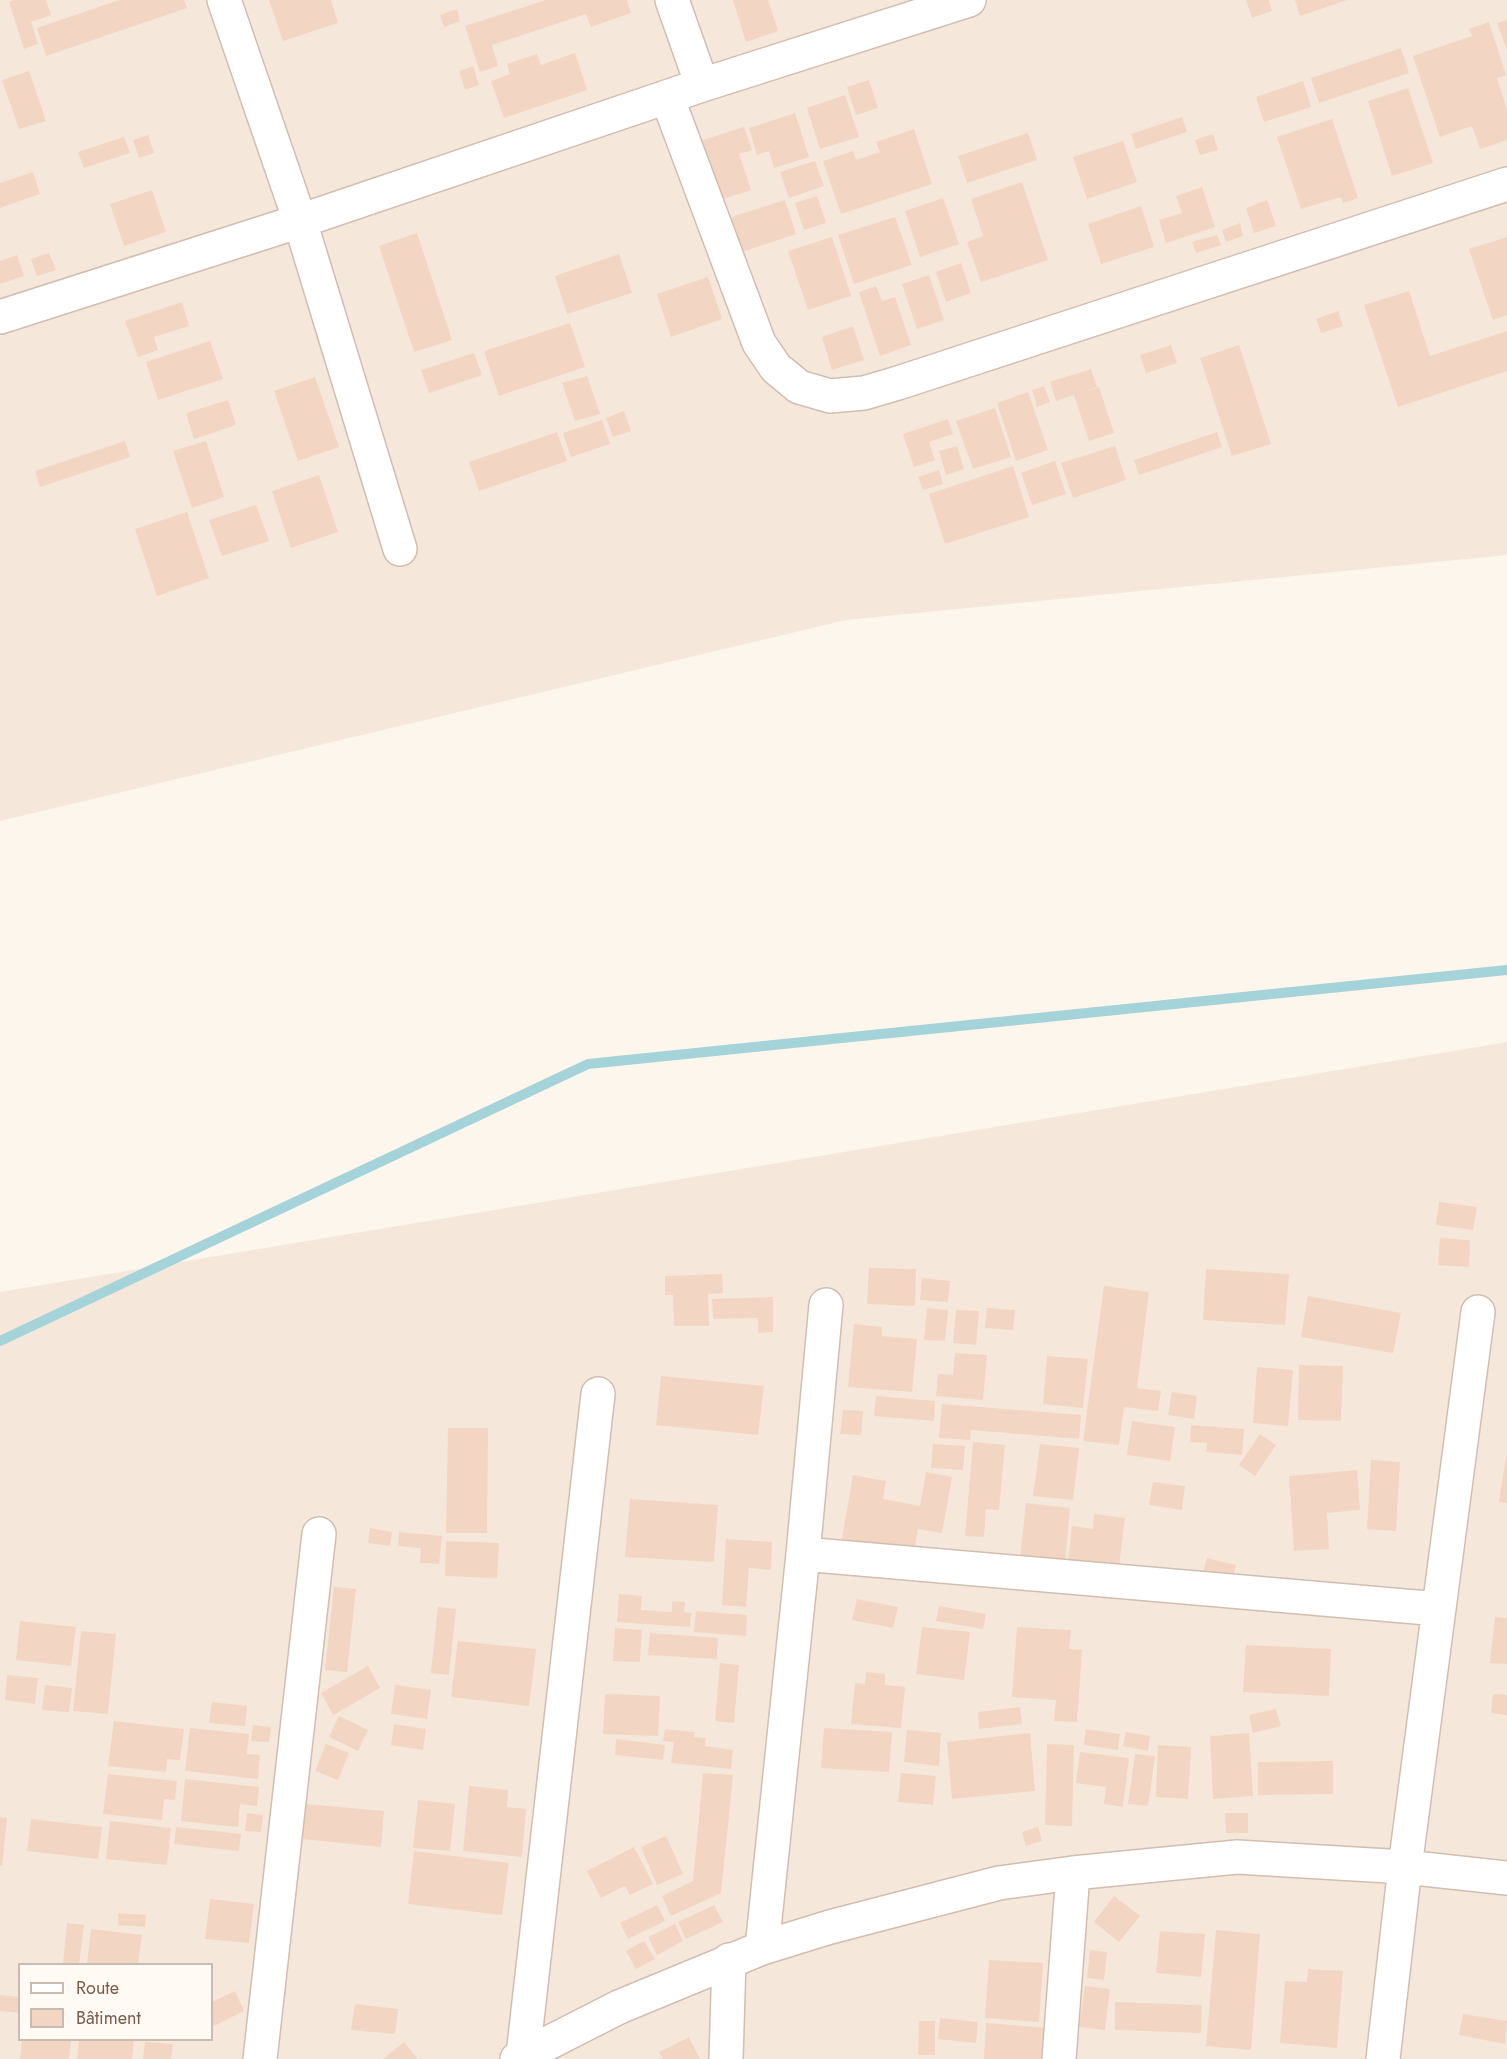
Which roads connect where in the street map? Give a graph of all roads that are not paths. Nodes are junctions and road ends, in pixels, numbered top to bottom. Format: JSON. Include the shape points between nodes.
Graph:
{"nodes":[{"id":1,"x":224,"y":0,"type":"edge"},
{"id":2,"x":672,"y":0,"type":"edge"},
{"id":3,"x":969,"y":0,"type":"edge"},
{"id":4,"x":702,"y":85,"type":"junction"},
{"id":5,"x":667,"y":97,"type":"junction"},
{"id":6,"x":1507,"y":184,"type":"edge"},
{"id":7,"x":300,"y":221,"type":"junction"},
{"id":8,"x":0,"y":317,"type":"edge"},
{"id":9,"x":400,"y":549,"type":"dead end"},
{"id":10,"x":826,"y":1305,"type":"dead end"},
{"id":11,"x":1479,"y":1312,"type":"dead end"},
{"id":12,"x":598,"y":1394,"type":"dead end"},
{"id":13,"x":319,"y":1534,"type":"dead end"},
{"id":14,"x":803,"y":1554,"type":"junction"},
{"id":15,"x":1439,"y":1609,"type":"junction"},
{"id":16,"x":1405,"y":1867,"type":"junction"},
{"id":17,"x":1073,"y":1873,"type":"junction"},
{"id":18,"x":1507,"y":1878,"type":"edge"},
{"id":19,"x":762,"y":1948,"type":"junction"},
{"id":20,"x":729,"y":1960,"type":"junction"},
{"id":21,"x":520,"y":2057,"type":"edge"},
{"id":22,"x":260,"y":2059,"type":"edge"},
{"id":23,"x":726,"y":2059,"type":"edge"},
{"id":24,"x":1059,"y":2059,"type":"edge"},
{"id":25,"x":1383,"y":2059,"type":"edge"}],
"edges":[{"from":1,"to":7,"type":"street"},
{"from":2,"to":4,"type":"street"},
{"from":3,"to":4,"type":"street"},
{"from":4,"to":5,"type":"street"},
{"from":5,"to":6,"type":"street","via":[[759,343],[776,368],[799,387],[830,396],[864,393],[898,383]]},
{"from":5,"to":7,"type":"street"},
{"from":7,"to":8,"type":"street"},
{"from":7,"to":9,"type":"street"},
{"from":10,"to":14,"type":"street"},
{"from":11,"to":15,"type":"street"},
{"from":12,"to":21,"type":"street"},
{"from":13,"to":22,"type":"street"},
{"from":14,"to":15,"type":"street"},
{"from":14,"to":19,"type":"street"},
{"from":15,"to":16,"type":"street"},
{"from":16,"to":17,"type":"street","via":[[1237,1857]]},
{"from":16,"to":18,"type":"street"},
{"from":16,"to":25,"type":"street"},
{"from":17,"to":19,"type":"street","via":[[999,1883]]},
{"from":17,"to":24,"type":"street"},
{"from":19,"to":20,"type":"street"},
{"from":20,"to":21,"type":"street","via":[[619,2007]]},
{"from":20,"to":23,"type":"street"}]}
